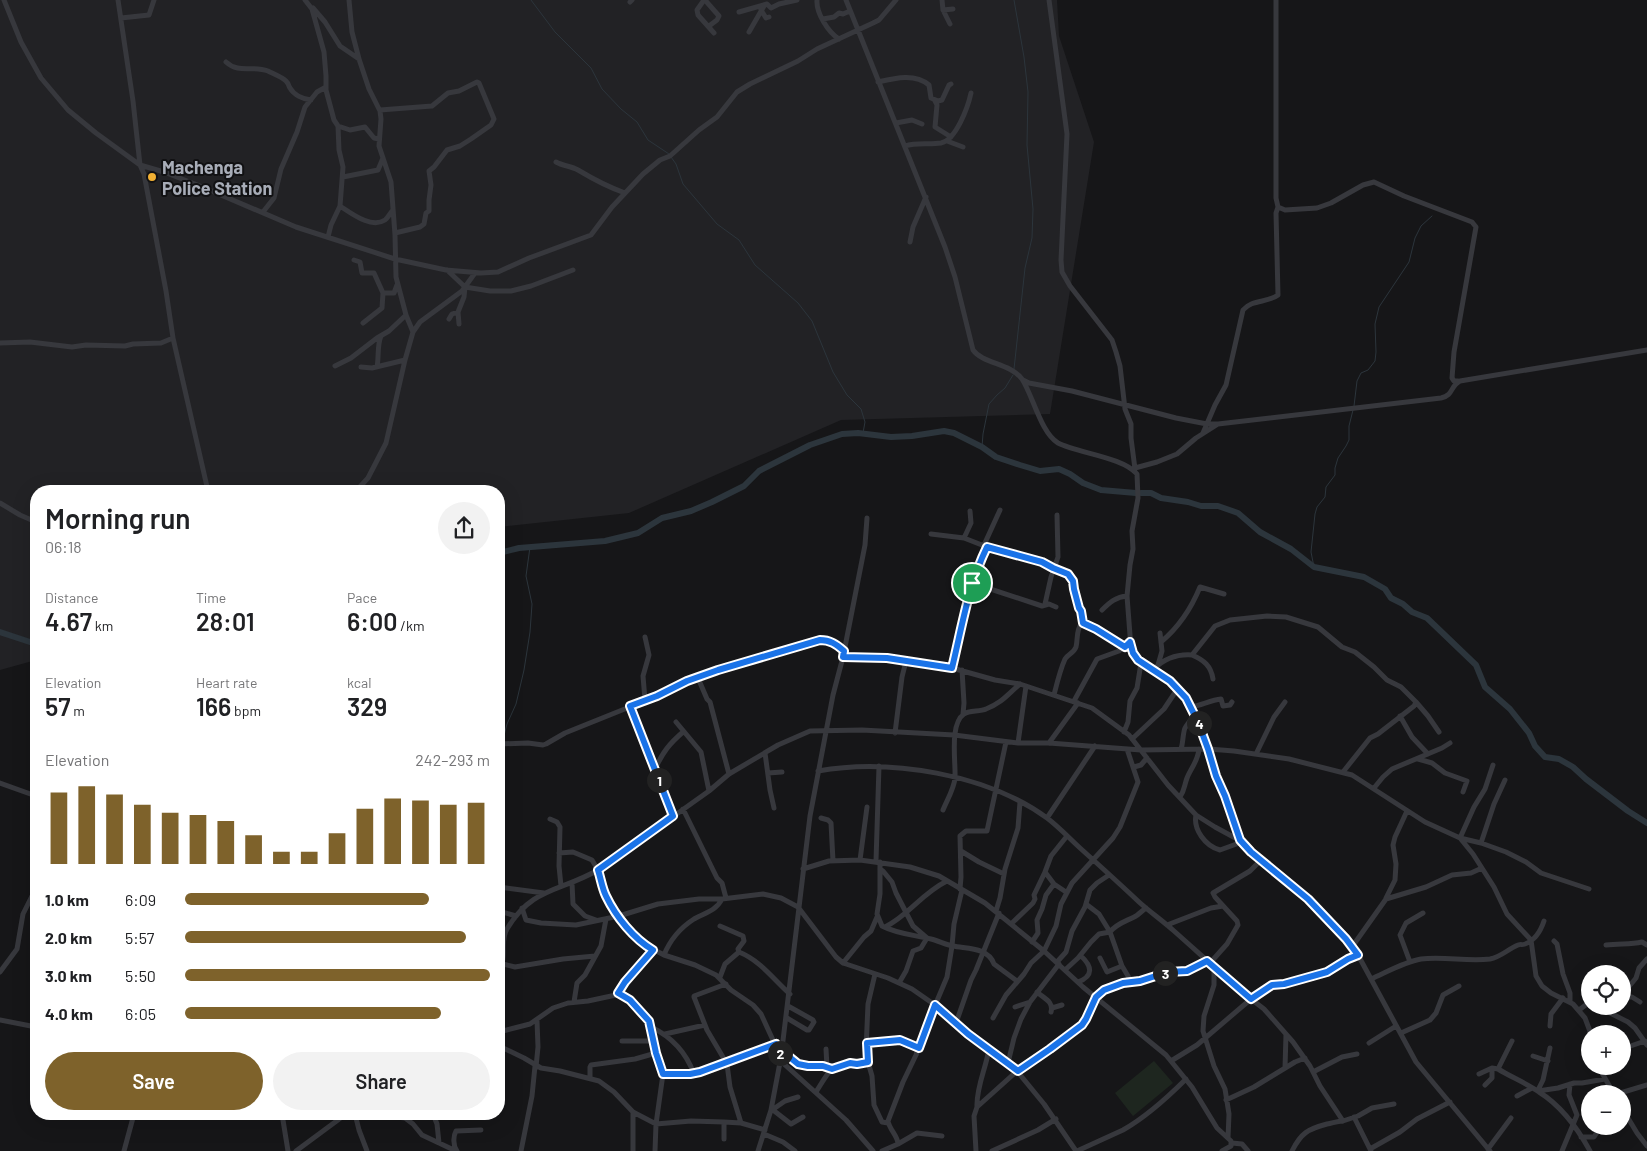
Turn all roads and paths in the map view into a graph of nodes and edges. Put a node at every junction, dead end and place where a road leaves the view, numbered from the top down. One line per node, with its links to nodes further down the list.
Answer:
1 (4, 0): 47 (street)
2 (118, 0): 20 (street)
3 (154, 0): 20 (street)
4 (305, 0): 14 (street)
5 (349, 0): 29 (street)
6 (705, 0): 24 (street); 24 (street)
7 (797, 0): 15 (street)
8 (817, 0): 22 (street)
9 (846, 0): 18 (street)
10 (896, 0): 25 (street)
11 (942, 0): 17 (street)
12 (1049, 0): 83 (street)
13 (1276, 0): 52 (street)
14 (310, 6): 29 (street); 33 (street)
15 (762, 8): 19 (street); 21 (street); 26 (street)
16 (953, 9): 17 (street)
17 (943, 10): 23 (street)
18 (850, 11): 22 (street); 25 (street)
19 (739, 12)
20 (121, 18): 47 (street)
21 (769, 18)
22 (823, 19): 28 (street)
23 (950, 24)
24 (709, 26): 27 (street)
25 (858, 30): 28 (street); 31 (street)
26 (749, 32)
27 (714, 33)
28 (839, 39): 49 (street)
29 (359, 59): 37 (street)
30 (226, 62): 35 (street)
31 (878, 82): 36 (street); 38 (street)
32 (951, 84): 36 (street)
33 (326, 87): 35 (street); 40 (street)
34 (971, 93): 42 (street)
35 (310, 100): 54 (street)
36 (935, 101): 42 (street)
37 (380, 110): 41 (street); 55 (street)
38 (896, 123): 39 (street); 43 (street)
39 (922, 124)
40 (338, 126): 41 (street); 48 (street)
41 (379, 138): 45 (street)
42 (949, 139): 43 (street); 44 (street)
43 (905, 146): 50 (street)
44 (963, 147)
45 (383, 158): 48 (street); 53 (street)
46 (556, 162): 49 (street)
47 (140, 165): 54 (street); 74 (street)
48 (342, 177): 51 (street)
49 (625, 193): 62 (street)
50 (926, 197): 57 (street); 81 (street)
51 (340, 206): 53 (street); 56 (street)
52 (1278, 207): 82 (street); 84 (street)
53 (393, 210): 55 (street)
54 (263, 212): 56 (street)
55 (395, 233): 58 (street)
56 (328, 237): 58 (street)
57 (910, 242)
58 (395, 259): 60 (street); 63 (street)
59 (354, 260): 65 (street)
60 (446, 270): 62 (street); 64 (street)
61 (573, 270): 64 (street)
62 (475, 273): 64 (street)
63 (397, 285): 65 (street); 67 (street)
64 (465, 287): 66 (street); 69 (street)
65 (383, 293): 70 (street)
66 (458, 312): 68 (street); 71 (street)
67 (407, 317): 69 (street); 72 (street); 73 (street)
68 (449, 319)
69 (420, 322): 72 (street)
70 (363, 323)
71 (459, 324)
72 (413, 332): 77 (street)
73 (381, 336): 78 (street); 80 (street)
74 (173, 338): 75 (street); 88 (street)
75 (0, 343)
76 (1647, 350): 82 (street)
77 (405, 360): 80 (street); 89 (street)
78 (335, 366)
79 (361, 367): 80 (street)
80 (377, 367)
81 (1022, 380): 83 (street); 87 (street)
82 (1458, 381): 85 (street)
83 (1125, 405): 84 (street); 87 (street)
84 (1208, 424): 85 (street); 86 (street)
85 (1218, 424): 86 (street)
86 (1203, 433): 87 (street)
87 (1135, 470): 102 (street)
88 (207, 485)
89 (362, 485)
90 (0, 503): 95 (street)
91 (1000, 510): 98 (street)
92 (970, 511): 97 (street)
93 (1057, 514): 99 (street)
94 (867, 518): 112 (street)
95 (30, 519)
96 (931, 534): 97 (street)
97 (964, 538): 98 (street)
98 (985, 546): 99 (street); 100 (street)
99 (1053, 568): 103 (street); 106 (street)
100 (972, 583): 103 (street); 117 (street)
101 (1224, 594): 110 (street)
102 (1127, 596): 105 (street); 109 (street)
103 (1045, 604): 104 (street)
104 (1056, 608)
105 (1102, 610)
106 (1083, 623): 111 (street); 125 (street)
107 (1160, 633): 110 (street)
108 (645, 637): 126 (street)
109 (1130, 642): 111 (street); 115 (street)
110 (1161, 642): 116 (street)
111 (1125, 647): 127 (street)
112 (844, 654): 114 (street); 120 (street); 137 (street)
113 (1192, 656): 116 (street); 121 (street); 130 (street)
114 (906, 661): 117 (street); 141 (street)
115 (1142, 663): 118 (street); 139 (street)
116 (1158, 665): 118 (street)
117 (952, 668): 119 (street)
118 (1154, 669): 124 (street)
119 (962, 670): 122 (street); 133 (street)
120 (698, 678): 126 (street); 168 (street)
121 (1213, 679)
122 (1020, 684): 123 (street); 133 (street)
123 (1026, 686): 125 (street); 145 (street)
124 (1178, 688): 132 (street); 143 (street)
125 (1054, 694): 127 (street)
126 (645, 700): 131 (street)
127 (1076, 702): 139 (street); 146 (street)
128 (1232, 702): 132 (street)
129 (1285, 702): 156 (street)
130 (1416, 702): 135 (street); 140 (street)
131 (630, 706): 148 (street); 163 (street)
132 (1191, 707): 134 (street)
133 (963, 714): 142 (street)
134 (1194, 714): 151 (street); 153 (street)
135 (1400, 716): 157 (street); 166 (street)
136 (676, 722): 138 (street)
137 (826, 730): 141 (street); 155 (street); 164 (street)
138 (683, 732): 163 (street); 173 (street)
139 (1124, 732): 143 (street)
140 (1439, 732)
141 (895, 733): 142 (street)
142 (954, 735): 144 (street); 169 (street)
143 (1132, 739): 154 (street)
144 (1006, 742): 145 (street); 174 (street)
145 (1018, 743): 146 (street)
146 (1049, 743): 149 (street)
147 (1450, 743): 157 (street)
148 (505, 744)
149 (1095, 746): 150 (street); 187 (street)
150 (1127, 749): 154 (street); 162 (street)
151 (1181, 749): 152 (street); 154 (street)
152 (1198, 749): 153 (street); 177 (street)
153 (1208, 749): 156 (street); 191 (street)
154 (1141, 750): 158 (street)
155 (765, 753): 167 (street); 168 (street)
156 (1256, 754): 166 (street)
157 (1428, 754): 159 (street)
158 (1147, 758): 162 (street); 177 (street)
159 (1418, 759): 172 (street); 175 (street)
160 (1493, 765): 190 (street)
161 (879, 766): 164 (street); 169 (street); 199 (street)
162 (1134, 767): 195 (street)
163 (654, 769): 185 (street)
164 (818, 771): 201 (street)
165 (782, 772): 167 (street)
166 (1343, 772): 172 (street)
167 (768, 773): 180 (street)
168 (729, 774): 173 (street)
169 (955, 777): 174 (street); 182 (street)
170 (1505, 780): 192 (street)
171 (0, 783): 176 (street)
172 (1374, 788): 183 (street)
173 (709, 791): 181 (street)
174 (996, 792): 178 (street); 193 (street)
175 (1463, 792)
176 (30, 794)
177 (1180, 797): 184 (street)
178 (1020, 802): 187 (street); 205 (street)
179 (867, 807): 196 (street)
180 (774, 808)
181 (683, 809): 185 (street); 217 (street)
182 (942, 810)
183 (1407, 811): 190 (street); 218 (street)
184 (1196, 814): 191 (street); 191 (street)
185 (673, 816): 203 (street)
186 (821, 818): 198 (street)
187 (1047, 818): 189 (street)
188 (550, 819): 194 (street)
189 (1067, 836): 195 (street); 204 (street)
190 (1460, 838): 192 (street); 200 (street)
191 (1241, 841): 197 (street)
192 (1481, 843): 213 (street)
193 (961, 851): 205 (street); 212 (street)
194 (559, 853): 203 (street); 210 (street)
195 (1093, 859): 206 (street); 214 (street)
196 (860, 860): 198 (street); 199 (street)
197 (1261, 860): 220 (street); 247 (street)
198 (833, 861): 201 (street)
199 (878, 862): 202 (street); 207 (street)
200 (1482, 868): 218 (street); 241 (street)
201 (803, 869): 221 (street)
202 (880, 869): 224 (street); 230 (street)
203 (598, 870): 208 (street); 229 (street)
204 (1045, 872): 209 (street); 234 (street)
205 (1004, 874): 225 (street)
206 (1109, 875): 219 (street); 223 (street)
207 (947, 881): 212 (street); 224 (street)
208 (572, 883): 210 (street); 232 (street)
209 (1054, 884): 214 (street); 243 (street)
210 (561, 886): 215 (street)
211 (505, 888): 215 (street)
212 (961, 889): 225 (street); 246 (street)
213 (1589, 889)
214 (1066, 892): 249 (street)
215 (544, 893): 222 (street)
216 (30, 899): 265 (street)
217 (724, 899): 221 (street); 229 (street); 252 (street)
218 (1386, 899): 247 (street)
219 (1086, 904): 239 (street); 260 (street)
220 (1223, 906): 235 (street); 262 (street)
221 (798, 907): 259 (street); 278 (street)
222 (522, 908): 228 (street); 232 (street)
223 (1146, 908): 235 (street); 239 (street)
224 (906, 912): 237 (street); 240 (street)
225 (998, 912): 234 (street); 251 (street)
226 (505, 913): 228 (street)
227 (1423, 913): 258 (street)
228 (516, 916): 238 (street)
229 (619, 916): 231 (street); 248 (street)
230 (877, 917): 237 (street); 259 (street)
231 (606, 919): 232 (street); 254 (street)
232 (598, 920)
233 (1544, 921): 241 (street)
234 (1011, 924): 243 (street)
235 (1167, 925): 262 (street)
236 (720, 926): 250 (street)
237 (884, 927): 240 (street)
238 (505, 931)
239 (1110, 932): 255 (street); 263 (street)
240 (927, 938): 246 (street); 272 (street)
241 (1531, 940): 258 (street); 281 (street)
242 (1554, 941): 285 (street)
243 (1032, 942): 249 (street)
244 (1606, 945): 245 (street)
245 (1647, 945)
246 (952, 946): 251 (street); 287 (street)
247 (1352, 946): 253 (street)
248 (653, 950): 252 (street); 277 (street)
249 (1044, 951): 260 (street); 269 (street)
250 (739, 952): 267 (street); 278 (street)
251 (983, 953): 269 (street); 297 (street)
252 (664, 955): 267 (street)
253 (1358, 955): 268 (street); 282 (street)
254 (595, 956): 261 (street); 283 (street)
255 (1081, 956): 264 (street); 270 (street)
256 (1100, 958): 263 (street)
257 (1647, 959): 274 (street)
258 (1410, 962): 268 (street)
259 (843, 963): 266 (street)
260 (1058, 963): 264 (street); 276 (street)
261 (505, 964)
262 (1210, 964): 271 (street); 282 (street); 308 (street)
263 (1122, 966): 271 (street)
264 (1065, 970): 270 (street)
265 (0, 972)
266 (875, 974): 272 (street); 313 (street)
267 (720, 977): 273 (street)
268 (1371, 979): 301 (street)
269 (1017, 981): 294 (street)
270 (1078, 982): 279 (street)
271 (1131, 982): 279 (street)
272 (899, 983): 287 (street)
273 (726, 984): 298 (street); 315 (street)
274 (1631, 984)
275 (1459, 986): 305 (street)
276 (1037, 992): 284 (street); 288 (street)
277 (618, 993): 283 (street); 303 (street)
278 (790, 994): 289 (street)
279 (1096, 997): 329 (street); 337 (street)
280 (1631, 997): 286 (street)
281 (1562, 998): 285 (street); 302 (street)
282 (1251, 999): 307 (street); 308 (street)
283 (574, 1002): 296 (street)
284 (1030, 1002): 290 (street); 331 (street)
285 (1570, 1002): 291 (street)
286 (1640, 1002)
287 (935, 1005): 297 (street); 317 (street)
288 (1062, 1005)
289 (788, 1006): 293 (street); 293 (street)
290 (1015, 1006)
291 (1579, 1010): 299 (street)
292 (1614, 1015): 312 (street)
293 (786, 1018): 322 (street)
294 (993, 1018)
295 (0, 1020): 300 (street)
296 (537, 1021): 304 (street); 333 (street)
297 (956, 1022): 321 (street)
298 (705, 1025): 306 (street); 332 (street)
299 (1588, 1025)
300 (30, 1026)
301 (1396, 1026): 305 (street); 314 (street)
302 (1550, 1026)
303 (651, 1027): 306 (street); 310 (street)
304 (505, 1031)
305 (1401, 1033): 356 (street)
306 (665, 1034): 340 (street)
307 (1286, 1034): 327 (street); 335 (street)
308 (1205, 1038): 329 (street); 355 (street)
309 (622, 1040): 310 (street)
310 (653, 1041): 323 (street)
311 (1512, 1041): 336 (street)
312 (1646, 1042): 316 (street)
313 (867, 1043): 317 (street); 330 (street)
314 (1369, 1043)
315 (776, 1044): 326 (street); 332 (street)
316 (1631, 1046)
317 (919, 1048): 374 (street)
318 (1550, 1048): 328 (street)
319 (505, 1049): 333 (street)
320 (826, 1049): 334 (street)
321 (989, 1049): 331 (street); 358 (street)
322 (782, 1051): 326 (street); 334 (street)
323 (656, 1053): 339 (street); 343 (street)
324 (1357, 1054): 338 (street)
325 (1533, 1056): 328 (street)
326 (782, 1057): 352 (street); 359 (street)
327 (1305, 1058): 335 (street); 338 (street)
328 (1548, 1060): 350 (street)
329 (1171, 1061): 344 (street)
330 (868, 1062): 334 (street); 374 (street)
331 (1008, 1063): 337 (street)
332 (726, 1064): 340 (street); 373 (street)
333 (536, 1066): 343 (street); 397 (street)
334 (829, 1068): 352 (street)
335 (1286, 1068): 355 (street)
336 (1495, 1068): 341 (street); 349 (street); 350 (street)
337 (1018, 1071): 358 (street); 364 (street)
338 (1313, 1072): 371 (street)
339 (663, 1074): 340 (street); 376 (street)
340 (694, 1074)
341 (1479, 1074)
342 (1603, 1075): 345 (street)
343 (590, 1078): 360 (street)
344 (1186, 1079): 383 (street); 389 (street)
345 (1605, 1079): 346 (street); 347 (street)
346 (1570, 1084): 350 (street); 377 (street)
347 (1609, 1085)
348 (1647, 1085): 351 (street)
349 (1485, 1086)
350 (1535, 1089): 353 (street); 377 (street)
351 (1631, 1090)
352 (816, 1092): 402 (street)
353 (1517, 1096)
354 (798, 1097): 359 (street)
355 (1226, 1100): 383 (street)
356 (1450, 1102): 390 (street); 391 (street)
357 (1394, 1104): 362 (street)
358 (977, 1107): 404 (street)
359 (772, 1110): 361 (street); 379 (street)
360 (633, 1112): 376 (street); 398 (street)
361 (803, 1116)
362 (1354, 1117): 371 (street); 390 (street)
363 (1511, 1118): 391 (street)
364 (1056, 1119): 389 (street); 405 (street)
365 (132, 1120): 392 (street)
366 (283, 1120): 393 (street)
367 (338, 1120): 394 (street)
368 (356, 1120): 395 (street)
369 (408, 1120): 385 (street)
370 (435, 1120): 385 (street)
371 (1343, 1121): 408 (street)
372 (724, 1122): 373 (street); 376 (street); 384 (street)
373 (741, 1123): 379 (street)
374 (888, 1123): 386 (street)
375 (1631, 1123): 388 (street)
376 (656, 1124): 399 (street)
377 (1573, 1126): 382 (street); 409 (street)
378 (481, 1130): 396 (street)
379 (764, 1132): 400 (street); 401 (street)
380 (1595, 1135): 382 (street)
381 (942, 1136): 386 (street)
382 (1581, 1137): 410 (street)
383 (1228, 1138): 387 (street)
384 (724, 1139)
385 (439, 1143): 396 (street)
386 (898, 1144): 403 (street)
387 (1232, 1144): 406 (street); 407 (street)
388 (1647, 1146)
389 (1075, 1150)
390 (1371, 1150)
391 (1488, 1150)
392 (124, 1151)
393 (288, 1151)
394 (296, 1151)
395 (367, 1151)
396 (456, 1151)
397 (521, 1151)
398 (633, 1151)
399 (655, 1151)
400 (758, 1151)
401 (795, 1151)
402 (873, 1151)
403 (882, 1151)
404 (976, 1151)
405 (992, 1151)
406 (1222, 1151)
407 (1248, 1151)
408 (1292, 1151)
409 (1562, 1151)
410 (1590, 1151)

